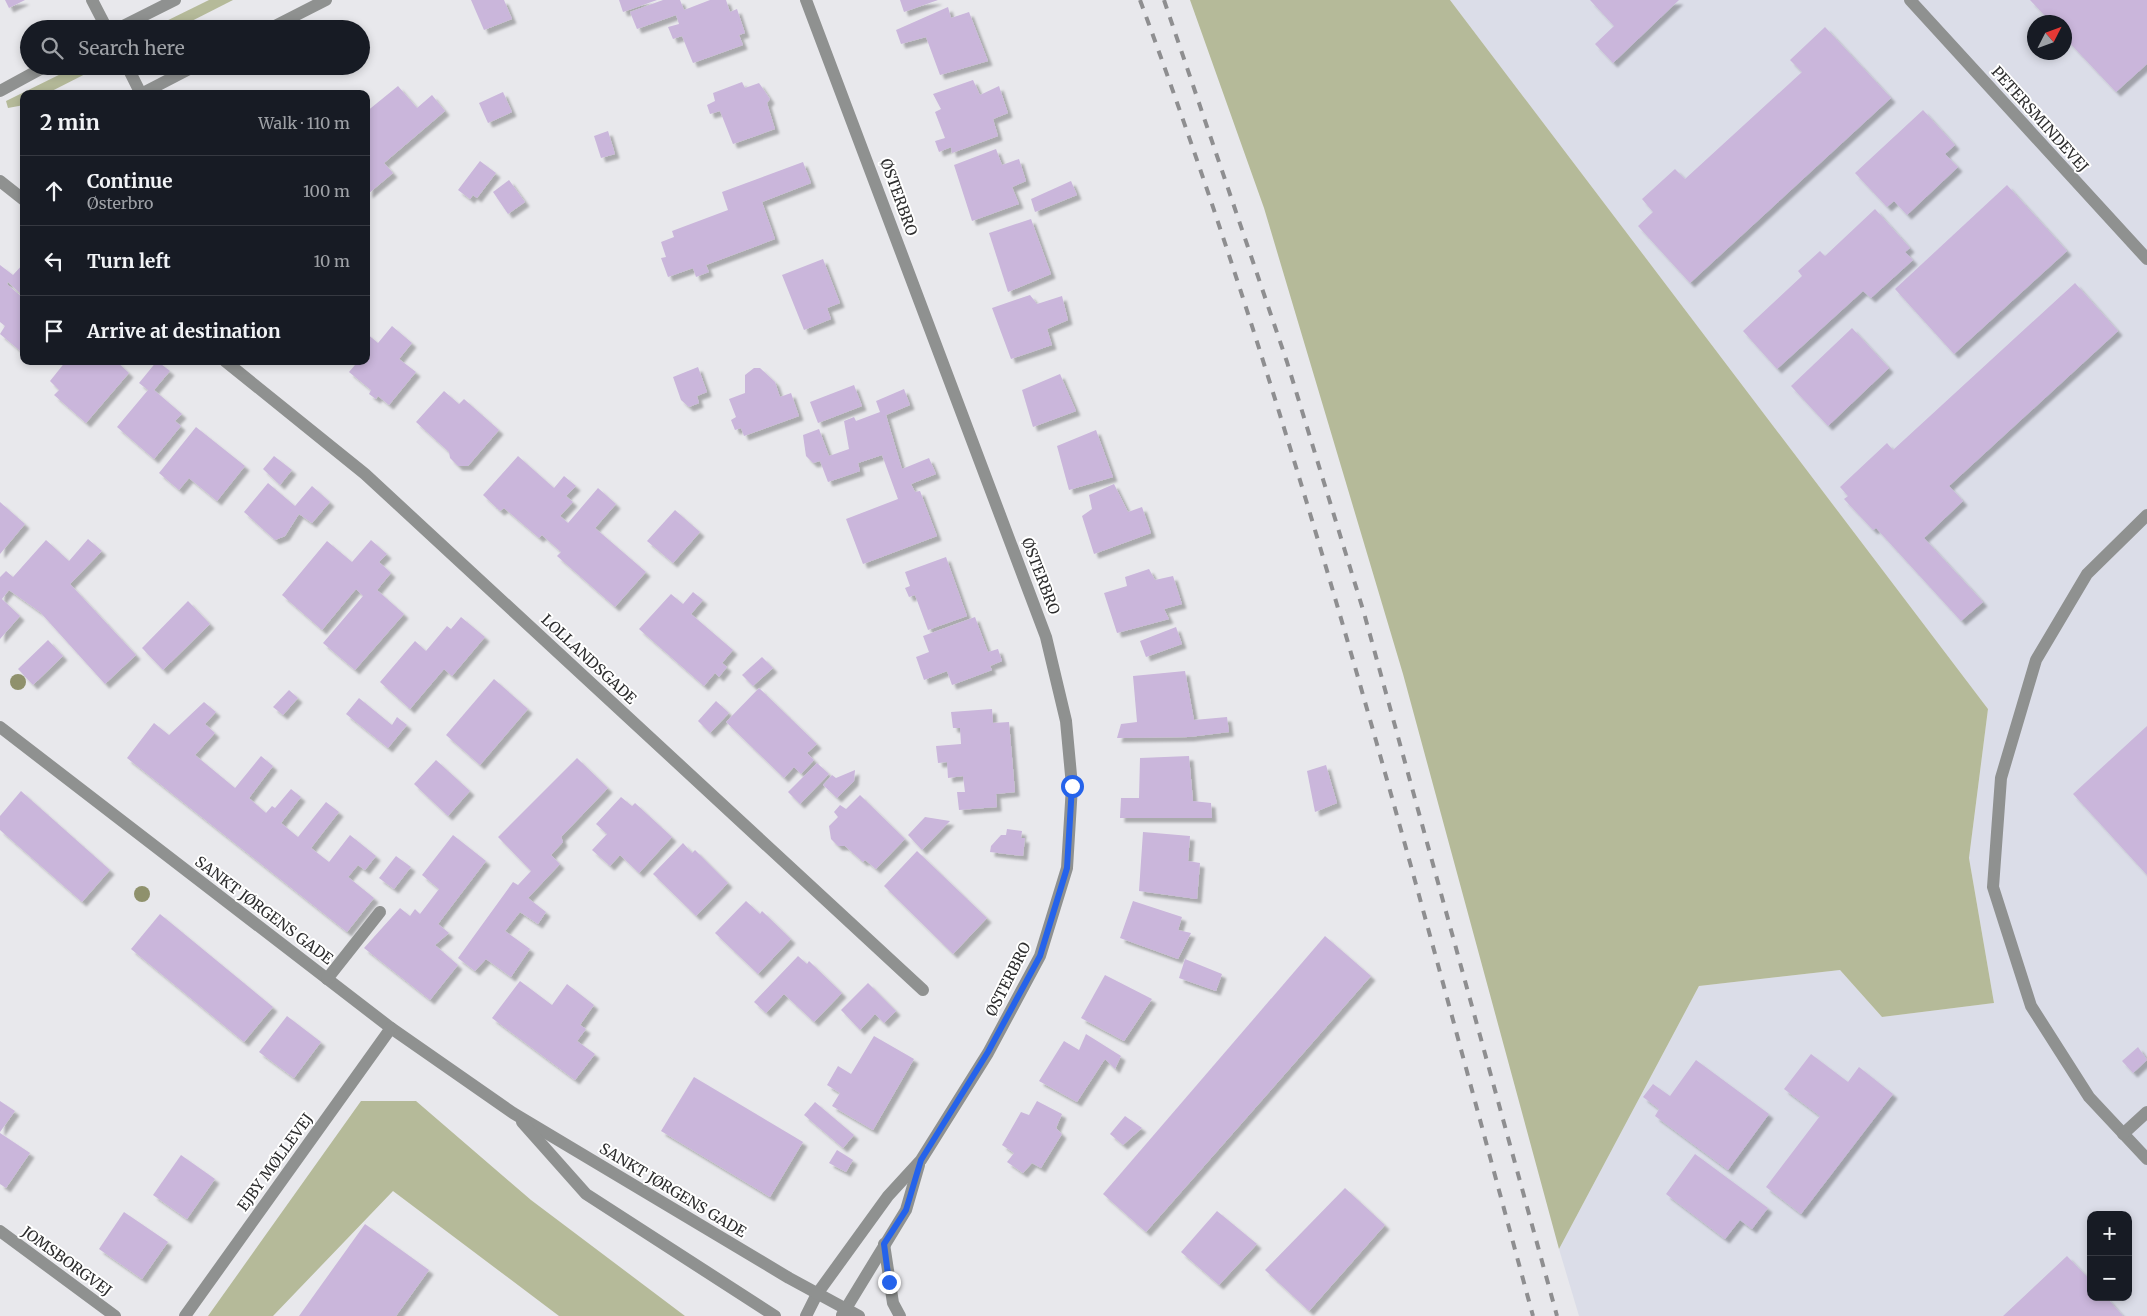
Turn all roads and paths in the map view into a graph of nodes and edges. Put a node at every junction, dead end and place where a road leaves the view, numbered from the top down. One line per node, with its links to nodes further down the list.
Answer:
1 (92, 0): 6 (street)
2 (175, 0): 7 (street)
3 (326, 0): 8 (street)
4 (806, 0): 29 (street, ØSTERBRO)
5 (1910, 0): 17 (street, PETERSMINDEVEJ)
6 (102, 20)
7 (135, 20)
8 (287, 20)
9 (29, 75): 14 (street)
10 (131, 75): 12 (street)
11 (178, 75): 13 (street)
12 (139, 90)
13 (149, 90)
14 (0, 91)
15 (0, 181): 16 (street)
16 (20, 197)
17 (2147, 259)
18 (230, 365): 23 (street, LOLLANDSGADE)
19 (2147, 515): 27 (street)
20 (0, 727): 22 (street, SANKT JØRGENS GADE)
21 (380, 912): 22 (street)
22 (327, 979): 24 (street, SANKT JØRGENS GADE)
23 (923, 990)
24 (391, 1028): 26 (street, SANKT JØRGENS GADE); 35 (street, EJBY MØLLEVEJ)
25 (2147, 1112): 27 (street)
26 (513, 1113): 32 (street, SANKT JØRGENS GADE); 36 (street, SANKT JØRGENS GADE)
27 (2123, 1134): 28 (street)
28 (2147, 1159)
29 (921, 1160): 31 (street, ØSTERBRO); 32 (street, ØSTERBRO)
30 (0, 1231): 34 (street, JOMSBORGVEJ)
31 (884, 1244): 33 (street, ØSTERBRO); 39 (street)
32 (817, 1294): 33 (street, SANKT JØRGENS GADE); 37 (street, ØSTERBRO)
33 (844, 1312): 38 (street, SANKT JØRGENS GADE)
34 (114, 1316)
35 (185, 1316)
36 (775, 1316)
37 (806, 1316)
38 (859, 1316)
39 (900, 1316)

